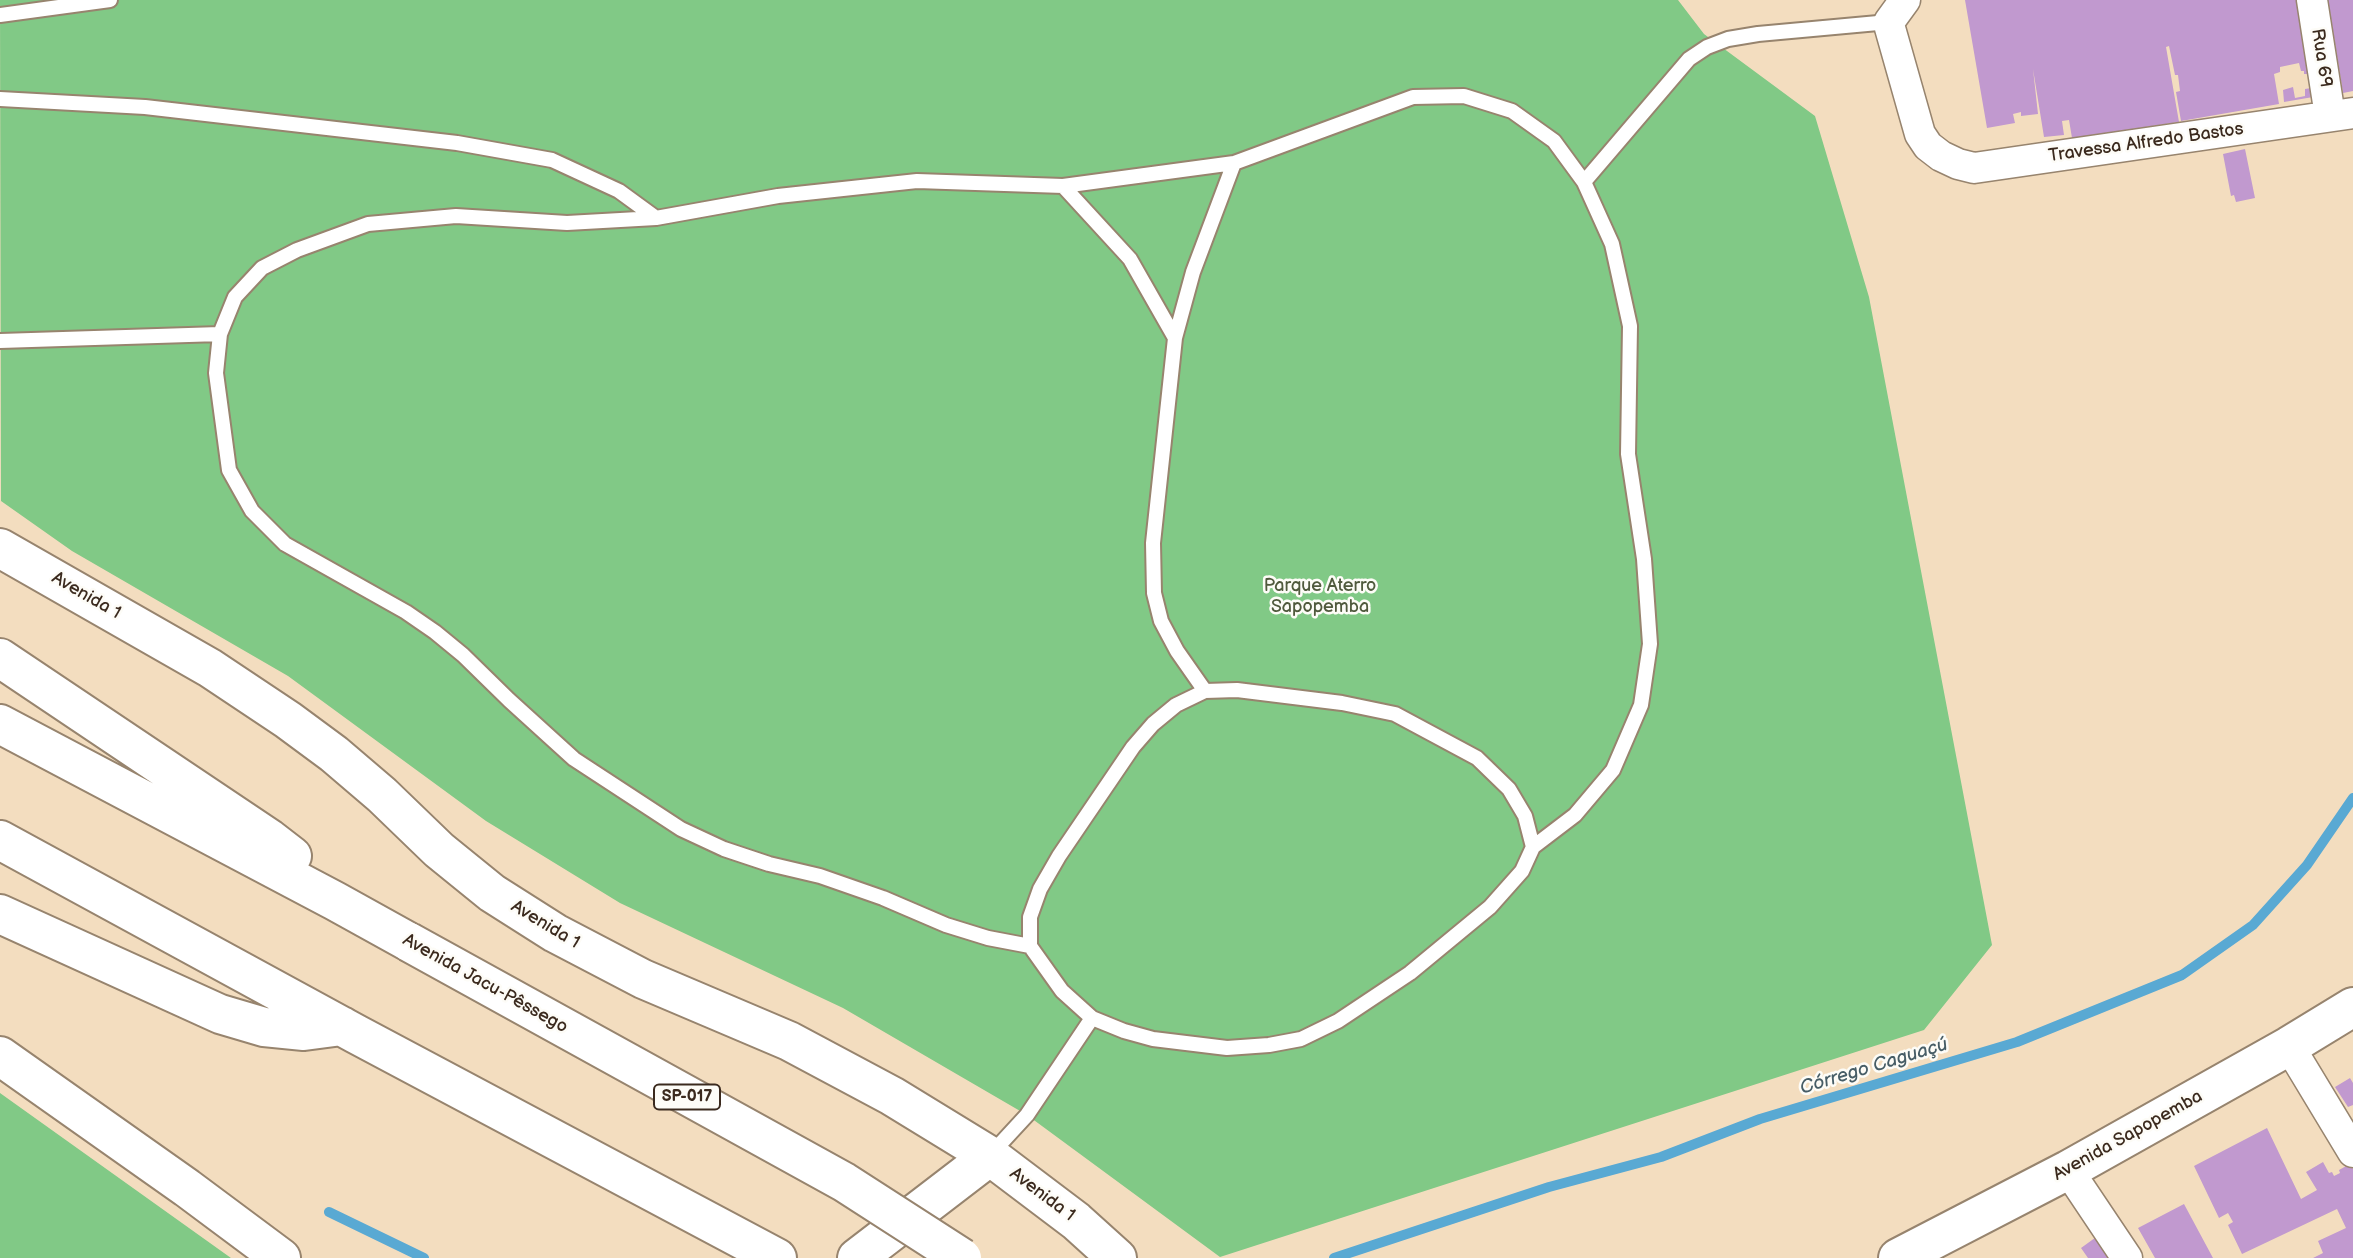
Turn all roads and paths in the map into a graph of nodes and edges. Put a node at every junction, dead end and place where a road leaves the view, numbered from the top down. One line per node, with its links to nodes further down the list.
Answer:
1 (110, 0): 4 (lane)
2 (2312, 0): 6 (street, Rua 69)
3 (1897, 11): 6 (street, Travessa Alfredo Bastos); 8 (lane)
4 (0, 15)
5 (0, 99): 10 (lane)
6 (2342, 115)
7 (1234, 163): 8 (lane); 9 (lane); 12 (lane)
8 (1584, 182): 19 (lane)
9 (1063, 186): 10 (lane); 12 (lane)
10 (656, 218): 11 (lane)
11 (219, 334): 13 (lane); 22 (lane)
12 (1175, 338): 16 (lane)
13 (0, 341)
14 (0, 548): 29 (main road, Avenida 1)
15 (0, 658): 20 (main road)
16 (1205, 691): 19 (lane); 22 (lane)
17 (0, 724): 20 (main road, Avenida Jacu-Pêssego / SP-017)
18 (0, 840): 25 (main road)
19 (1533, 847): 24 (lane)
20 (335, 901): 34 (main road, Avenida Jacu-Pêssego / SP-017, bridge)
21 (0, 914): 25 (main road)
22 (1030, 946): 24 (lane)
23 (2353, 1007): 26 (main road, Avenida Sapopemba)
24 (1092, 1018): 29 (lane)
25 (349, 1030): 32 (main road)
26 (2289, 1046): 28 (street); 30 (main road, Avenida Sapopemba)
27 (0, 1056): 31 (main road)
28 (2353, 1152)
29 (989, 1156): 33 (main road); 35 (main road, Avenida 1)
30 (2068, 1170): 36 (main road, Avenida Sapopemba); 37 (street)
31 (281, 1258)
32 (776, 1258)
33 (857, 1258)
34 (962, 1258)
35 (1117, 1258)
36 (1898, 1258)
37 (2127, 1258)

